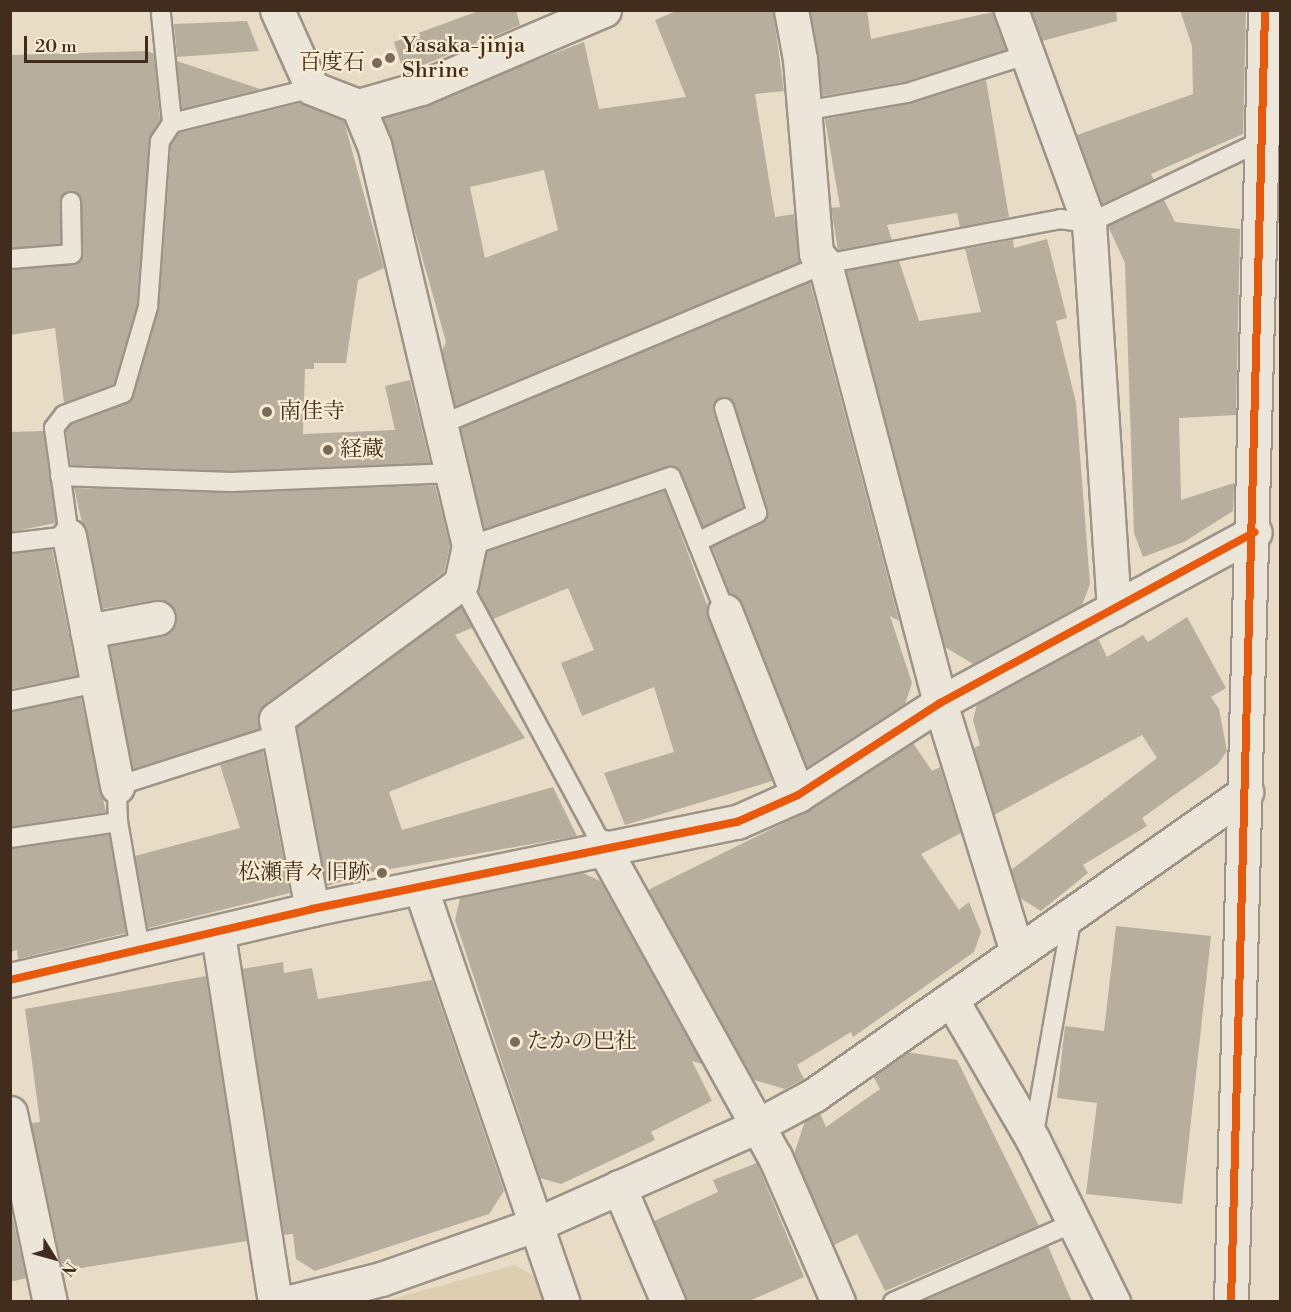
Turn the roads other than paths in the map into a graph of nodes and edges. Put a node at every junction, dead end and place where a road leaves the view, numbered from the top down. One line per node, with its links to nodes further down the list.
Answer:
1 (277, 10): 8 (street)
2 (604, 10): 9 (street)
3 (791, 10): 10 (street)
4 (1011, 10): 7 (street)
5 (1265, 10): 12 (street)
6 (161, 14): 11 (lane)
7 (1026, 56): 10 (lane); 14 (street)
8 (312, 88): 9 (street); 11 (lane)
9 (358, 106): 18 (street)
10 (804, 111): 16 (street)
11 (172, 123): 20 (lane)
12 (1262, 141): 14 (lane); 21 (street)
13 (71, 202): 15 (lane)
14 (1089, 223): 16 (lane); 27 (street)
15 (10, 259)
16 (825, 264): 18 (lane); 33 (street)
17 (724, 408): 23 (lane)
18 (442, 424): 19 (street)
19 (453, 473): 20 (lane); 25 (street)
20 (60, 476): 22 (lane)
21 (1255, 532): 27 (street); 36 (street)
22 (69, 536): 24 (lane); 30 (street)
23 (697, 542): 25 (lane); 28 (lane)
24 (10, 543)
25 (469, 546): 26 (street)
26 (461, 583): 34 (street); 40 (lane)
27 (1114, 609): 33 (street)
28 (725, 611): 37 (street)
29 (158, 618): 30 (street)
30 (87, 631): 31 (street)
31 (97, 683): 32 (lane); 35 (street)
32 (10, 701)
33 (940, 703): 37 (street); 46 (street)
34 (276, 735): 35 (lane); 42 (street)
35 (117, 786): 38 (lane)
36 (1246, 792): 43 (street); 63 (street)
37 (798, 795): 40 (street)
38 (118, 822): 39 (lane); 45 (lane)
39 (10, 838)
40 (603, 847): 41 (street); 50 (street)
41 (421, 889): 42 (street); 53 (street)
42 (312, 909): 44 (street)
43 (1072, 913): 46 (street); 51 (lane)
44 (218, 934): 45 (street); 56 (street)
45 (140, 949): 47 (street)
46 (1017, 951): 48 (street)
47 (10, 980)
48 (951, 999): 50 (street); 51 (street)
49 (10, 1113): 55 (street)
50 (755, 1127): 52 (street); 60 (street)
51 (1033, 1140): 54 (street)
52 (619, 1187): 53 (street); 59 (street)
53 (537, 1224): 57 (street); 58 (street)
54 (1071, 1224): 61 (lane); 62 (street)
55 (50, 1302)
56 (275, 1302)
57 (290, 1302)
58 (562, 1302)
59 (668, 1302)
60 (838, 1302)
61 (893, 1302)
62 (1113, 1302)
63 (1231, 1302)

